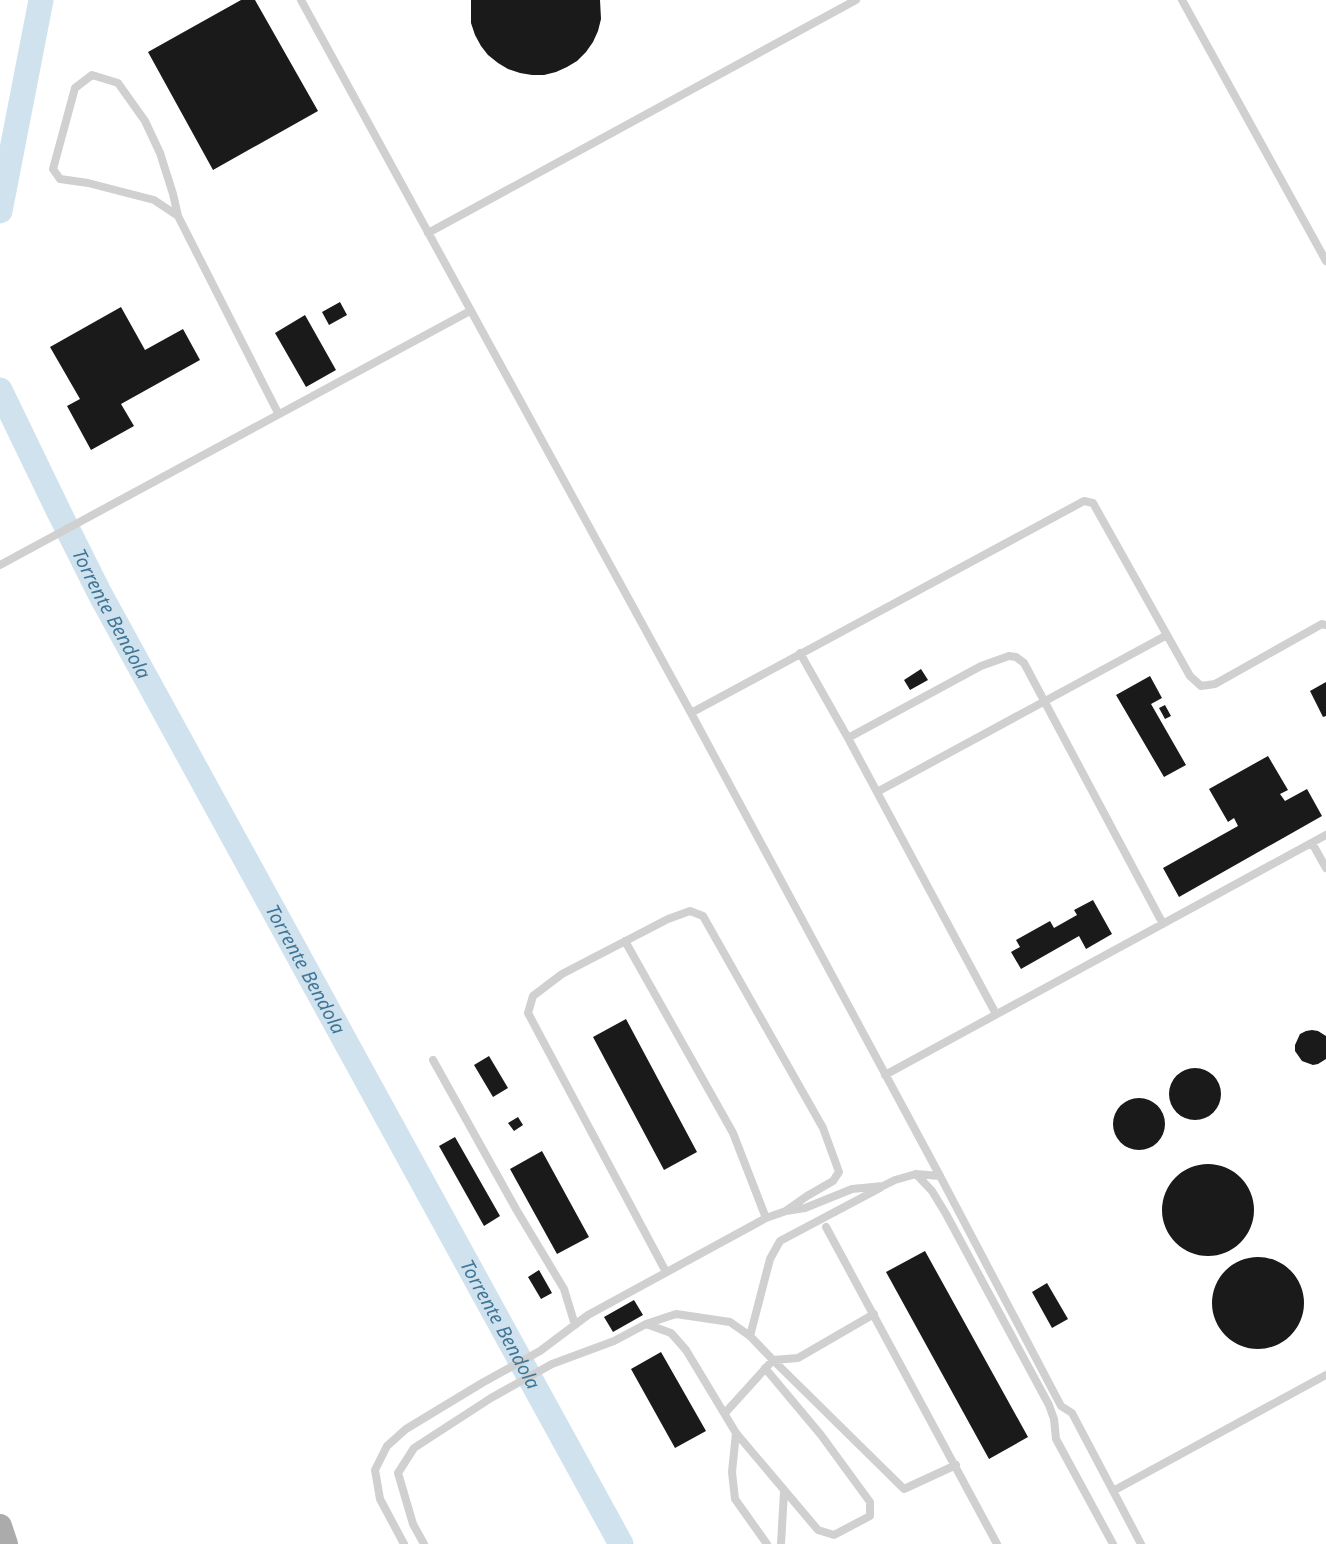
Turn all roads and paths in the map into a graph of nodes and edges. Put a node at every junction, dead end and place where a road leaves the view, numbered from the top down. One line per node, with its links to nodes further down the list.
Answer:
1 (301, 0): 5 (lane)
2 (856, 0): 5 (lane)
3 (1182, 0): 6 (lane)
4 (178, 216): 4 (lane); 8 (lane)
5 (428, 233): 7 (lane)
6 (1326, 261)
7 (470, 310): 8 (lane); 14 (lane)
8 (278, 413): 9 (lane)
9 (0, 565)
10 (1326, 625): 11 (lane)
11 (1167, 635): 12 (lane); 13 (lane)
12 (800, 653): 14 (lane); 15 (lane)
13 (1044, 702): 15 (lane); 16 (lane); 20 (lane)
14 (691, 713): 24 (lane)
15 (848, 738): 16 (lane)
16 (876, 792): 22 (lane)
17 (1326, 835): 18 (lane)
18 (1312, 843): 19 (lane); 20 (lane)
19 (1326, 868)
20 (1163, 924): 22 (lane)
21 (625, 941): 28 (lane); 29 (lane); 31 (lane)
22 (996, 1014): 24 (lane)
23 (433, 1060): 34 (lane)
24 (885, 1075): 26 (lane)
25 (916, 1174): 26 (lane); 27 (lane); 51 (lane)
26 (940, 1176): 42 (lane)
27 (883, 1186): 28 (lane); 35 (lane)
28 (786, 1211): 29 (lane)
29 (766, 1218): 31 (lane)
30 (826, 1227): 32 (lane)
31 (666, 1272): 34 (lane)
32 (874, 1314): 36 (lane); 41 (lane)
33 (646, 1324): 35 (lane); 39 (lane); 47 (lane)
34 (575, 1325): 46 (lane)
35 (750, 1336): 36 (lane)
36 (773, 1360): 37 (lane); 41 (lane)
37 (765, 1368): 39 (lane); 43 (lane)
38 (1326, 1375): 42 (lane)
39 (725, 1413): 40 (lane)
40 (736, 1433): 43 (lane); 48 (lane)
41 (956, 1465): 50 (lane)
42 (1113, 1491): 52 (lane)
43 (784, 1492): 49 (lane)
44 (0, 1526): 45 (main road)
45 (6, 1544)
46 (404, 1544)
47 (424, 1544)
48 (767, 1544)
49 (781, 1544)
50 (997, 1544)
51 (1113, 1544)
52 (1142, 1544)

